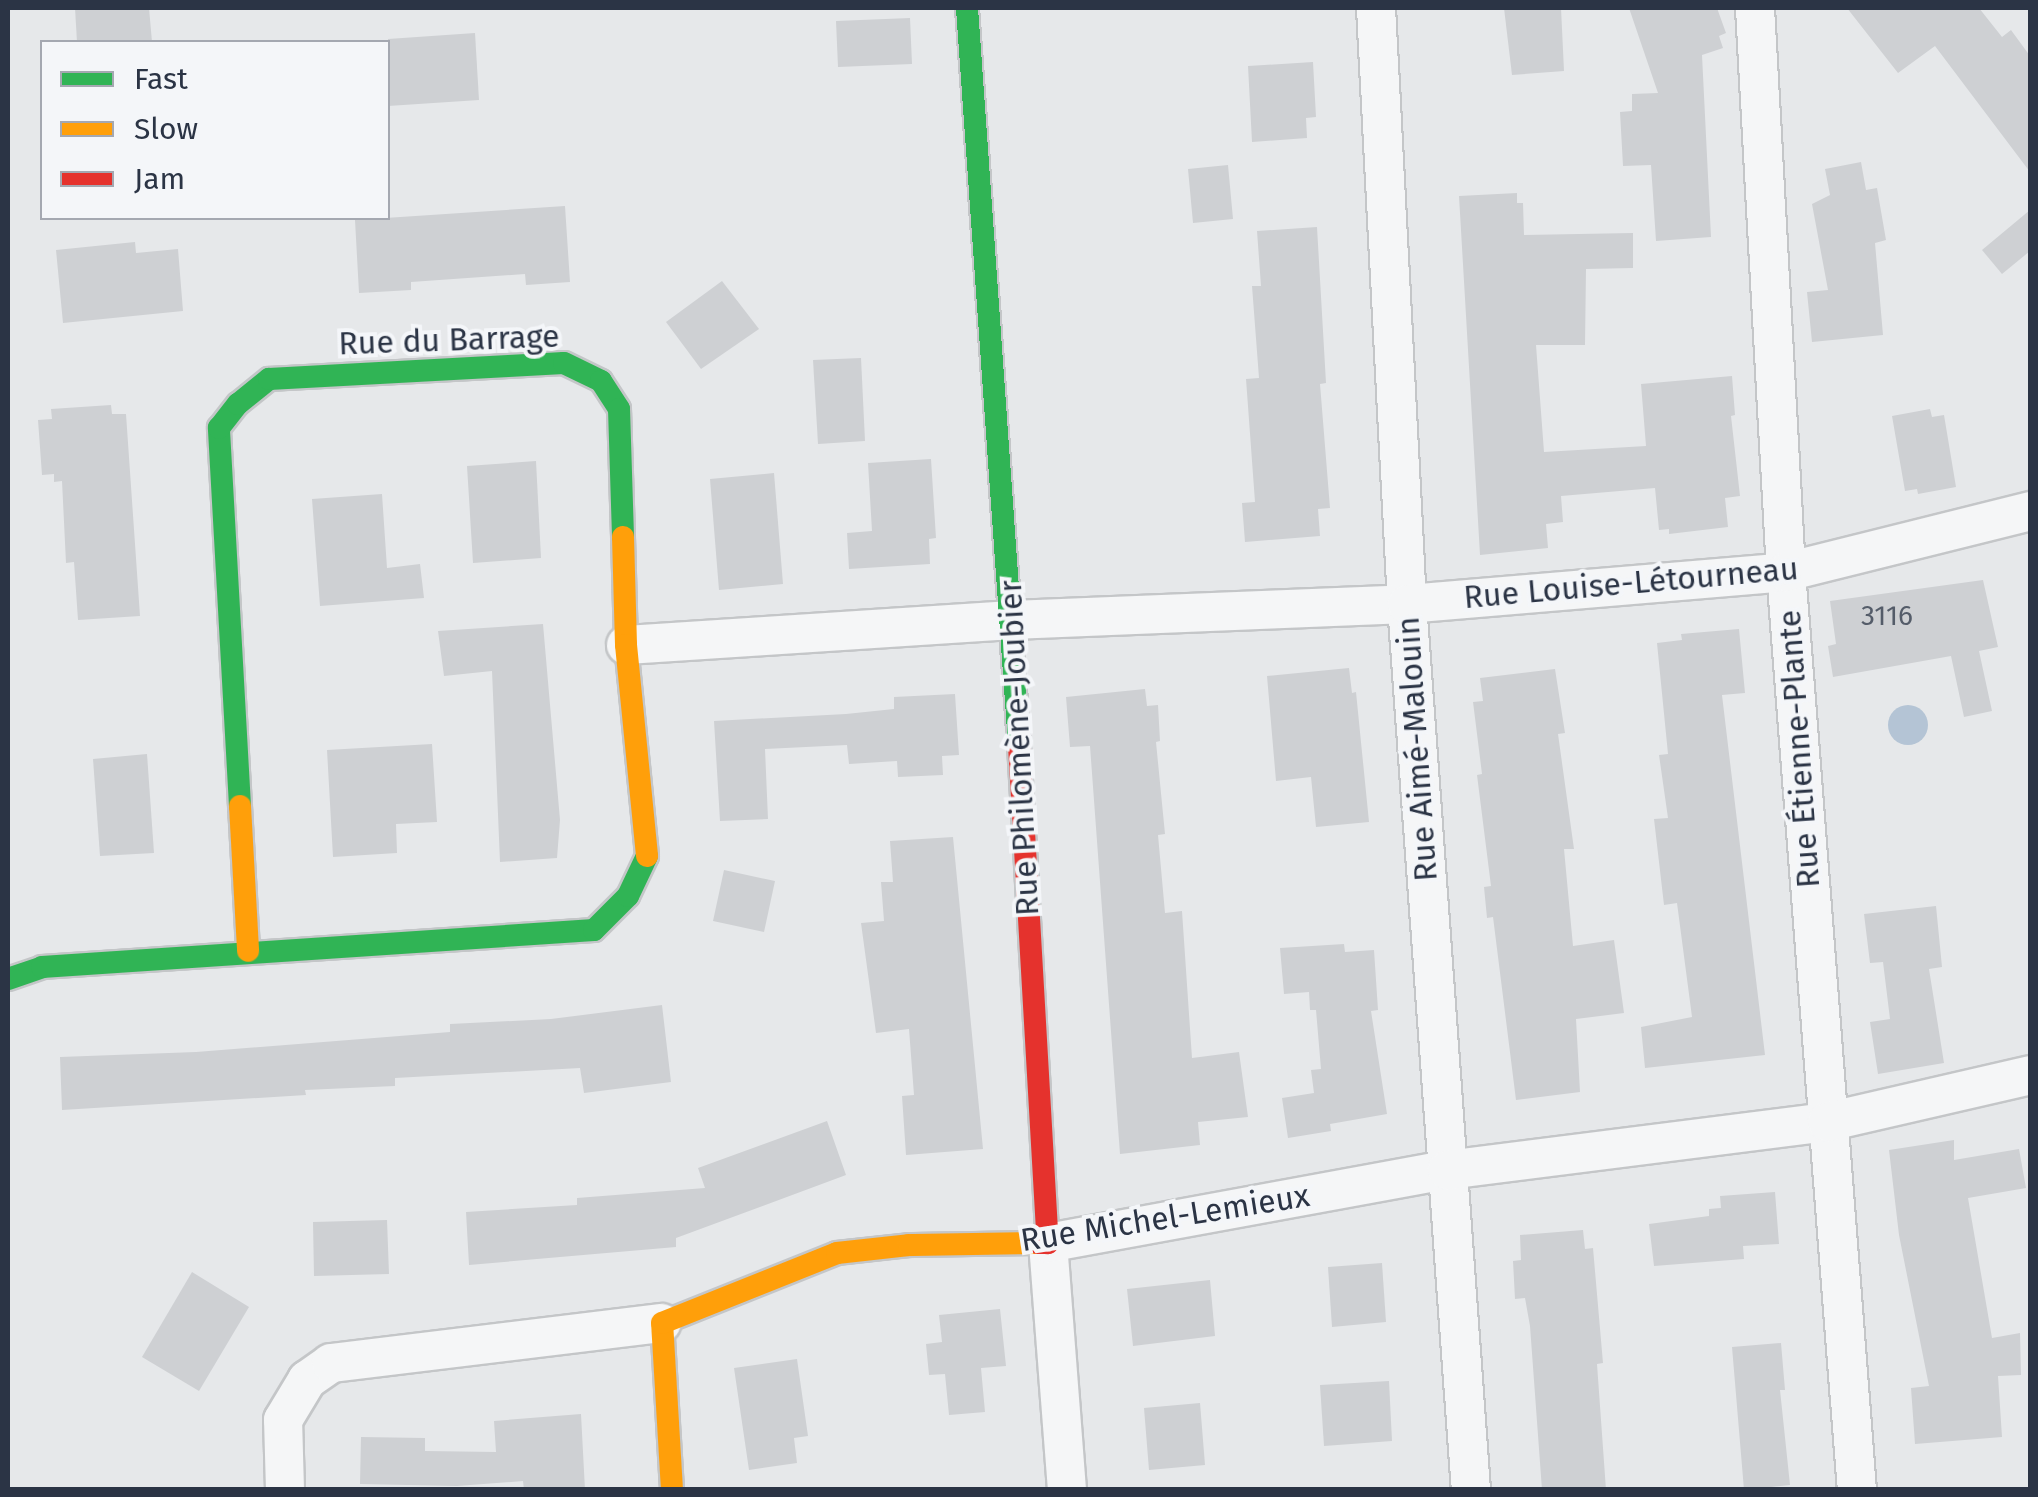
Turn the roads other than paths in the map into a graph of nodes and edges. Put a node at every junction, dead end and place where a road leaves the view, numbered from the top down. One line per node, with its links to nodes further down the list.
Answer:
1 (967, 8): 7 (street, Rue Philomène-Joubier)
2 (1376, 8): 6 (street, Rue Aimé-Malouin)
3 (1755, 8): 5 (street, Rue Étienne-Plante)
4 (2030, 511): 5 (street, Rue Louise-Létourneau)
5 (1786, 572): 6 (street, Rue Louise-Létourneau); 12 (street, Rue Étienne-Plante)
6 (1406, 604): 7 (street, Rue Louise-Létourneau); 13 (street, Rue Aimé-Malouin)
7 (1012, 620): 8 (street, Rue Louise-Létourneau); 14 (street, Rue Philomène-Joubier)
8 (626, 645): 9 (street, Rue du Barrage); 9 (street, Rue du Barrage)
9 (248, 951): 10 (street, Rue du Barrage)
10 (8, 978)
11 (2030, 1074): 12 (street, Rue Michel-Lemieux)
12 (1827, 1122): 13 (street, Rue Michel-Lemieux); 20 (street, Rue Étienne-Plante)
13 (1446, 1170): 14 (street, Rue Michel-Lemieux); 19 (street, Rue Aimé-Malouin)
14 (1048, 1243): 15 (street, Rue Michel-Lemieux); 18 (street, Rue Philomène-Joubier)
15 (662, 1323): 16 (street, Rue Michel-Lemieux); 17 (street)
16 (286, 1490)
17 (672, 1490)
18 (1067, 1490)
19 (1472, 1490)
20 (1857, 1490)

